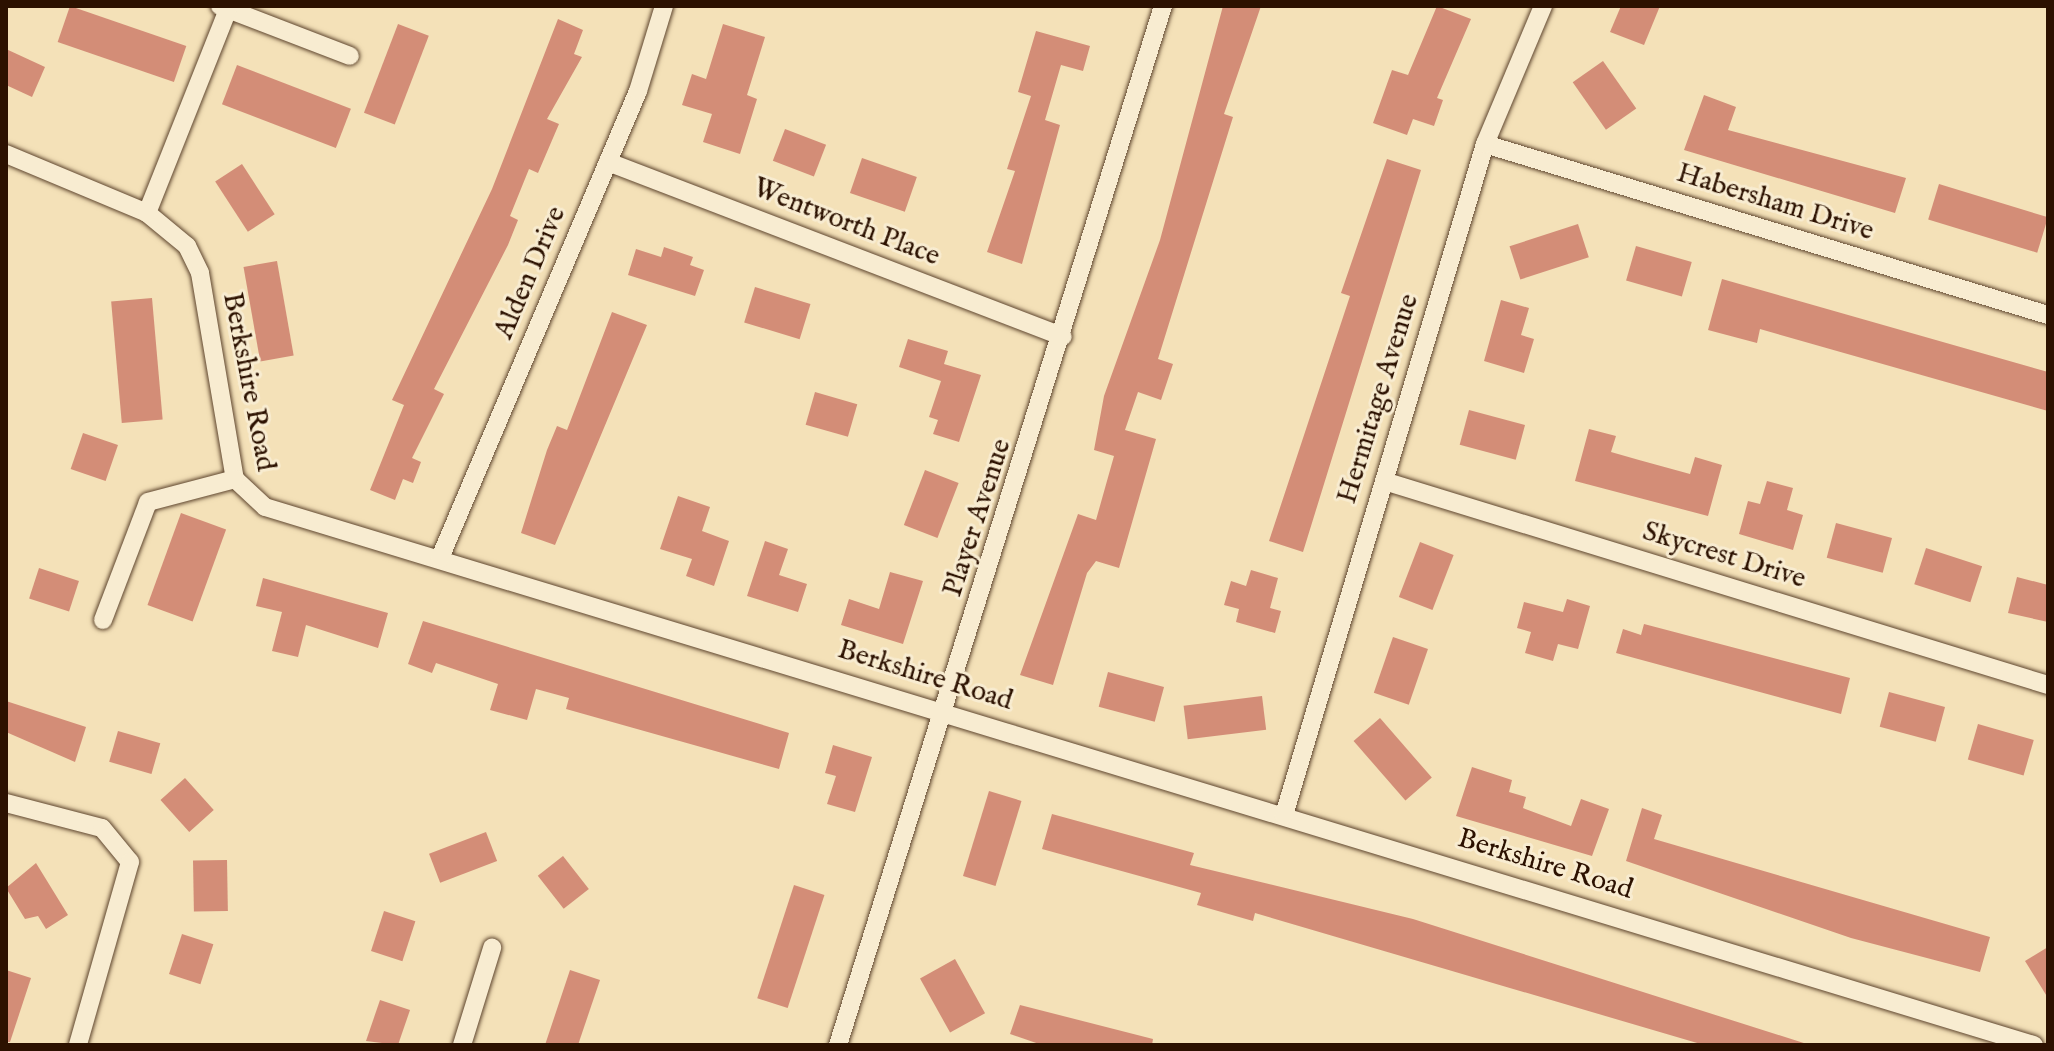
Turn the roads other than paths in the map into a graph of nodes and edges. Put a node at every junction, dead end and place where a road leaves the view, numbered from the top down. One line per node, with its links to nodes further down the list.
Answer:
1 (664, 6): 8 (street, Alden Drive)
2 (1163, 6): 11 (street, Player Avenue)
3 (1543, 6): 6 (street, Hermitage Avenue)
4 (224, 8): 5 (street); 9 (street)
5 (350, 56)
6 (1485, 144): 10 (street, Habersham Drive); 13 (street, Hermitage Avenue)
7 (6, 154): 9 (street, Berkshire Road)
8 (608, 162): 11 (street, Wentworth Place); 14 (street, Alden Drive)
9 (147, 213): 12 (street, Berkshire Road)
10 (2048, 315)
11 (1063, 337): 17 (street, Player Avenue)
12 (235, 479): 14 (street, Berkshire Road); 15 (street)
13 (1384, 481): 16 (street, Skycrest Drive); 19 (street, Hermitage Avenue)
14 (440, 558): 17 (street, Berkshire Road)
15 (103, 620)
16 (2048, 685)
17 (945, 712): 19 (street, Berkshire Road); 23 (street, Player Avenue)
18 (6, 803): 21 (street)
19 (1284, 815): 24 (street, Berkshire Road)
20 (492, 948): 22 (street)
21 (78, 1045)
22 (462, 1045)
23 (838, 1045)
24 (2034, 1045)

